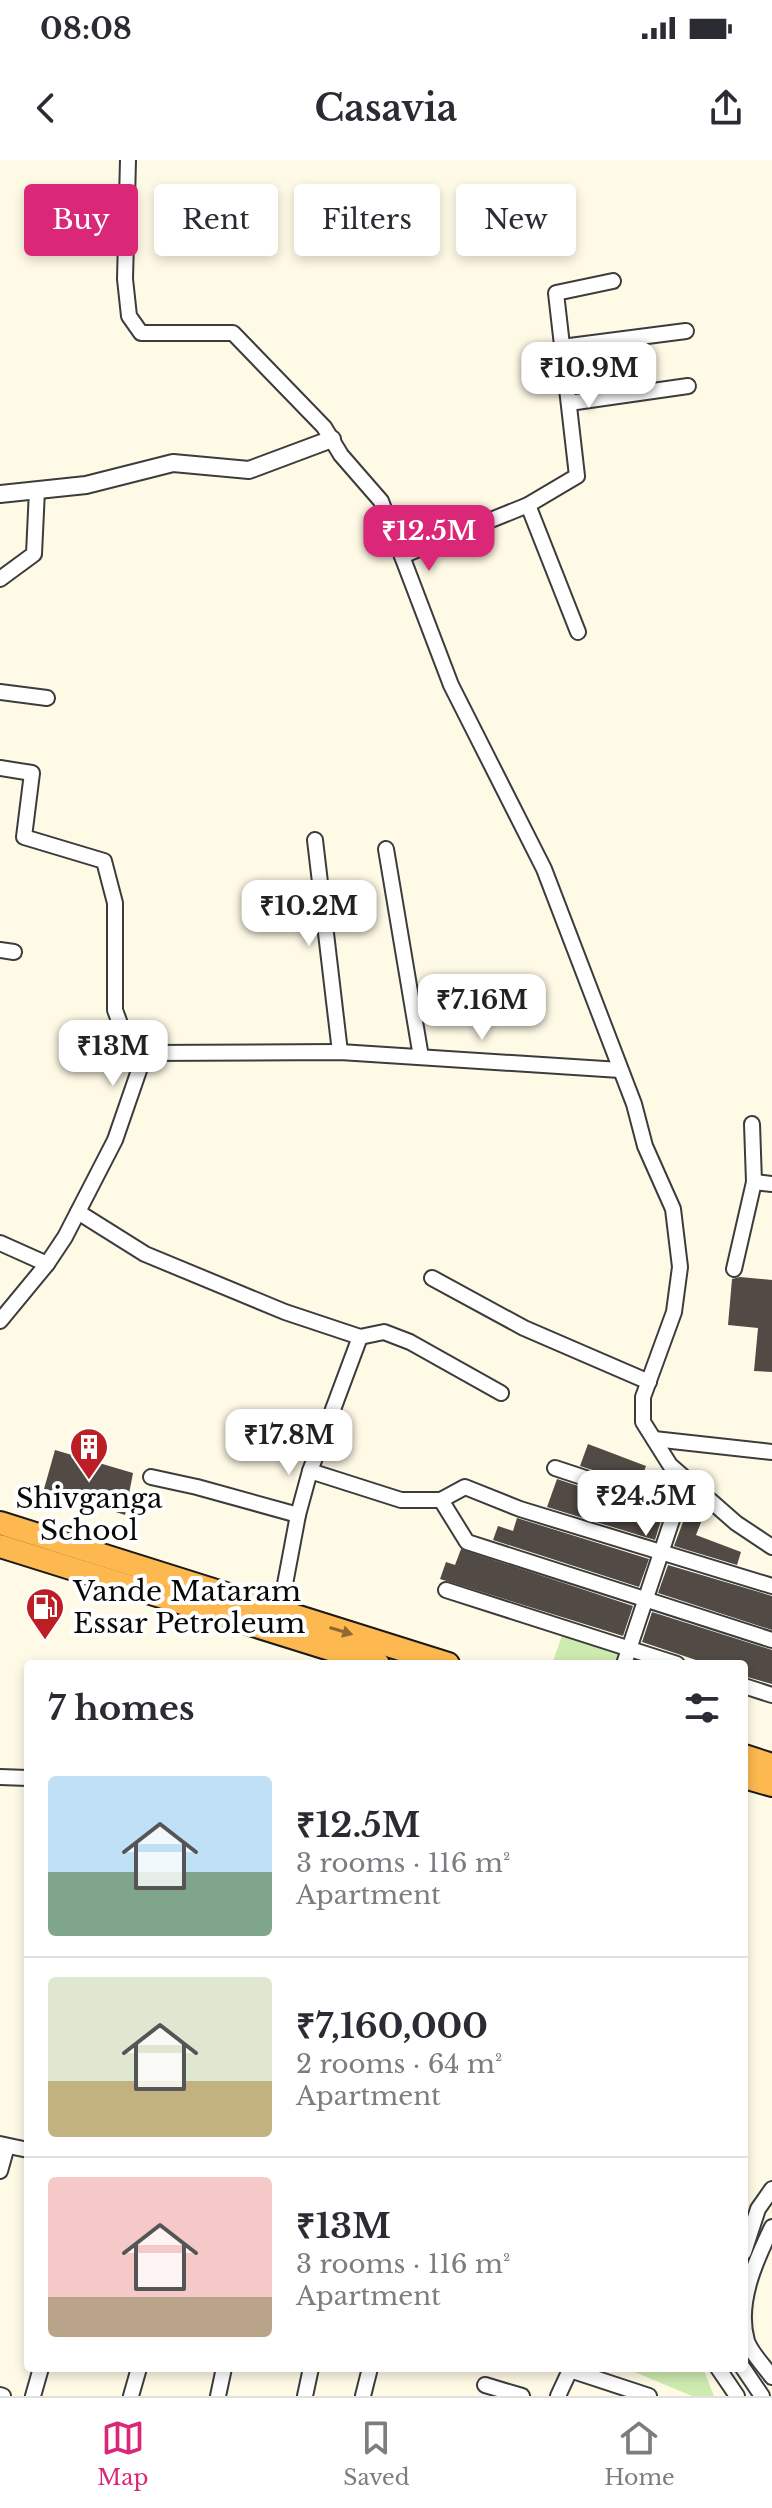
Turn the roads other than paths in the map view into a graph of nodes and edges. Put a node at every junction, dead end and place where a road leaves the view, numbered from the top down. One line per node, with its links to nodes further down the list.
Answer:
1 (128, 160): 7 (street)
2 (613, 281): 4 (street)
3 (686, 331): 4 (street)
4 (562, 347): 6 (street)
5 (688, 386): 6 (street)
6 (569, 403): 10 (street)
7 (332, 439): 8 (street); 11 (street)
8 (37, 490): 9 (street); 12 (street)
9 (0, 494)
10 (528, 505): 11 (street); 13 (street)
11 (402, 556): 22 (street)
12 (0, 579)
13 (578, 632)
14 (0, 692): 15 (street)
15 (47, 698)
16 (0, 768): 20 (street)
17 (315, 840): 19 (street)
18 (386, 849): 21 (street)
19 (340, 1052): 20 (street); 21 (street)
20 (145, 1053): 26 (street)
21 (421, 1057): 22 (street)
22 (620, 1070): 33 (street)
23 (752, 1124): 24 (street)
24 (754, 1182): 25 (street); 29 (street)
25 (772, 1184)
26 (78, 1212): 28 (street); 32 (street)
27 (0, 1243): 28 (street)
28 (47, 1264): 31 (street)
29 (734, 1269)
30 (432, 1278): 33 (street)
31 (0, 1321)
32 (360, 1337): 34 (street); 38 (street)
33 (649, 1382): 35 (street)
34 (501, 1393)
35 (654, 1439): 36 (street); 44 (street)
36 (772, 1452)
37 (555, 1468): 45 (street)
38 (310, 1471): 40 (street); 41 (street)
39 (151, 1477): 41 (street)
40 (441, 1500): 45 (street); 48 (street)
41 (298, 1515): 49 (street)
42 (0, 1523): 49 (highway)
43 (0, 1546): 49 (highway)
44 (772, 1547)
45 (661, 1552): 46 (street); 48 (street)
46 (772, 1586)
47 (446, 1590): 51 (street)
48 (646, 1599): 50 (street); 51 (street)
49 (278, 1622): 52 (highway); 53 (highway, one-way to 53)
50 (772, 1640)
51 (629, 1648): 54 (street); 55 (street)
52 (368, 1660)
53 (432, 1660)
54 (625, 1660)
55 (665, 1660)
56 (748, 1687): 57 (street)
57 (772, 1695)
58 (748, 1757): 59 (highway)
59 (772, 1765)
60 (0, 1777): 61 (street)
61 (24, 1778)
62 (748, 1778): 63 (highway)
63 (772, 1785)
64 (4, 2145): 65 (street); 66 (street)
65 (24, 2149)
66 (0, 2171)
67 (772, 2189): 69 (street)
68 (772, 2227): 70 (street)
69 (748, 2240)
70 (748, 2293)
71 (748, 2343): 81 (street)
72 (40, 2372): 84 (street)
73 (138, 2372): 85 (street)
74 (223, 2372): 86 (street)
75 (310, 2372): 87 (street)
76 (369, 2372): 88 (street)
77 (570, 2372): 90 (street)
78 (578, 2372): 83 (street)
79 (721, 2372): 92 (street)
80 (746, 2372): 93 (street)
81 (772, 2377)
82 (485, 2385): 89 (street)
83 (624, 2392): 91 (street)
84 (33, 2396)
85 (131, 2396)
86 (218, 2396)
87 (305, 2396)
88 (363, 2396)
89 (522, 2396)
90 (558, 2396)
91 (649, 2396)
92 (737, 2396)
93 (762, 2396)

